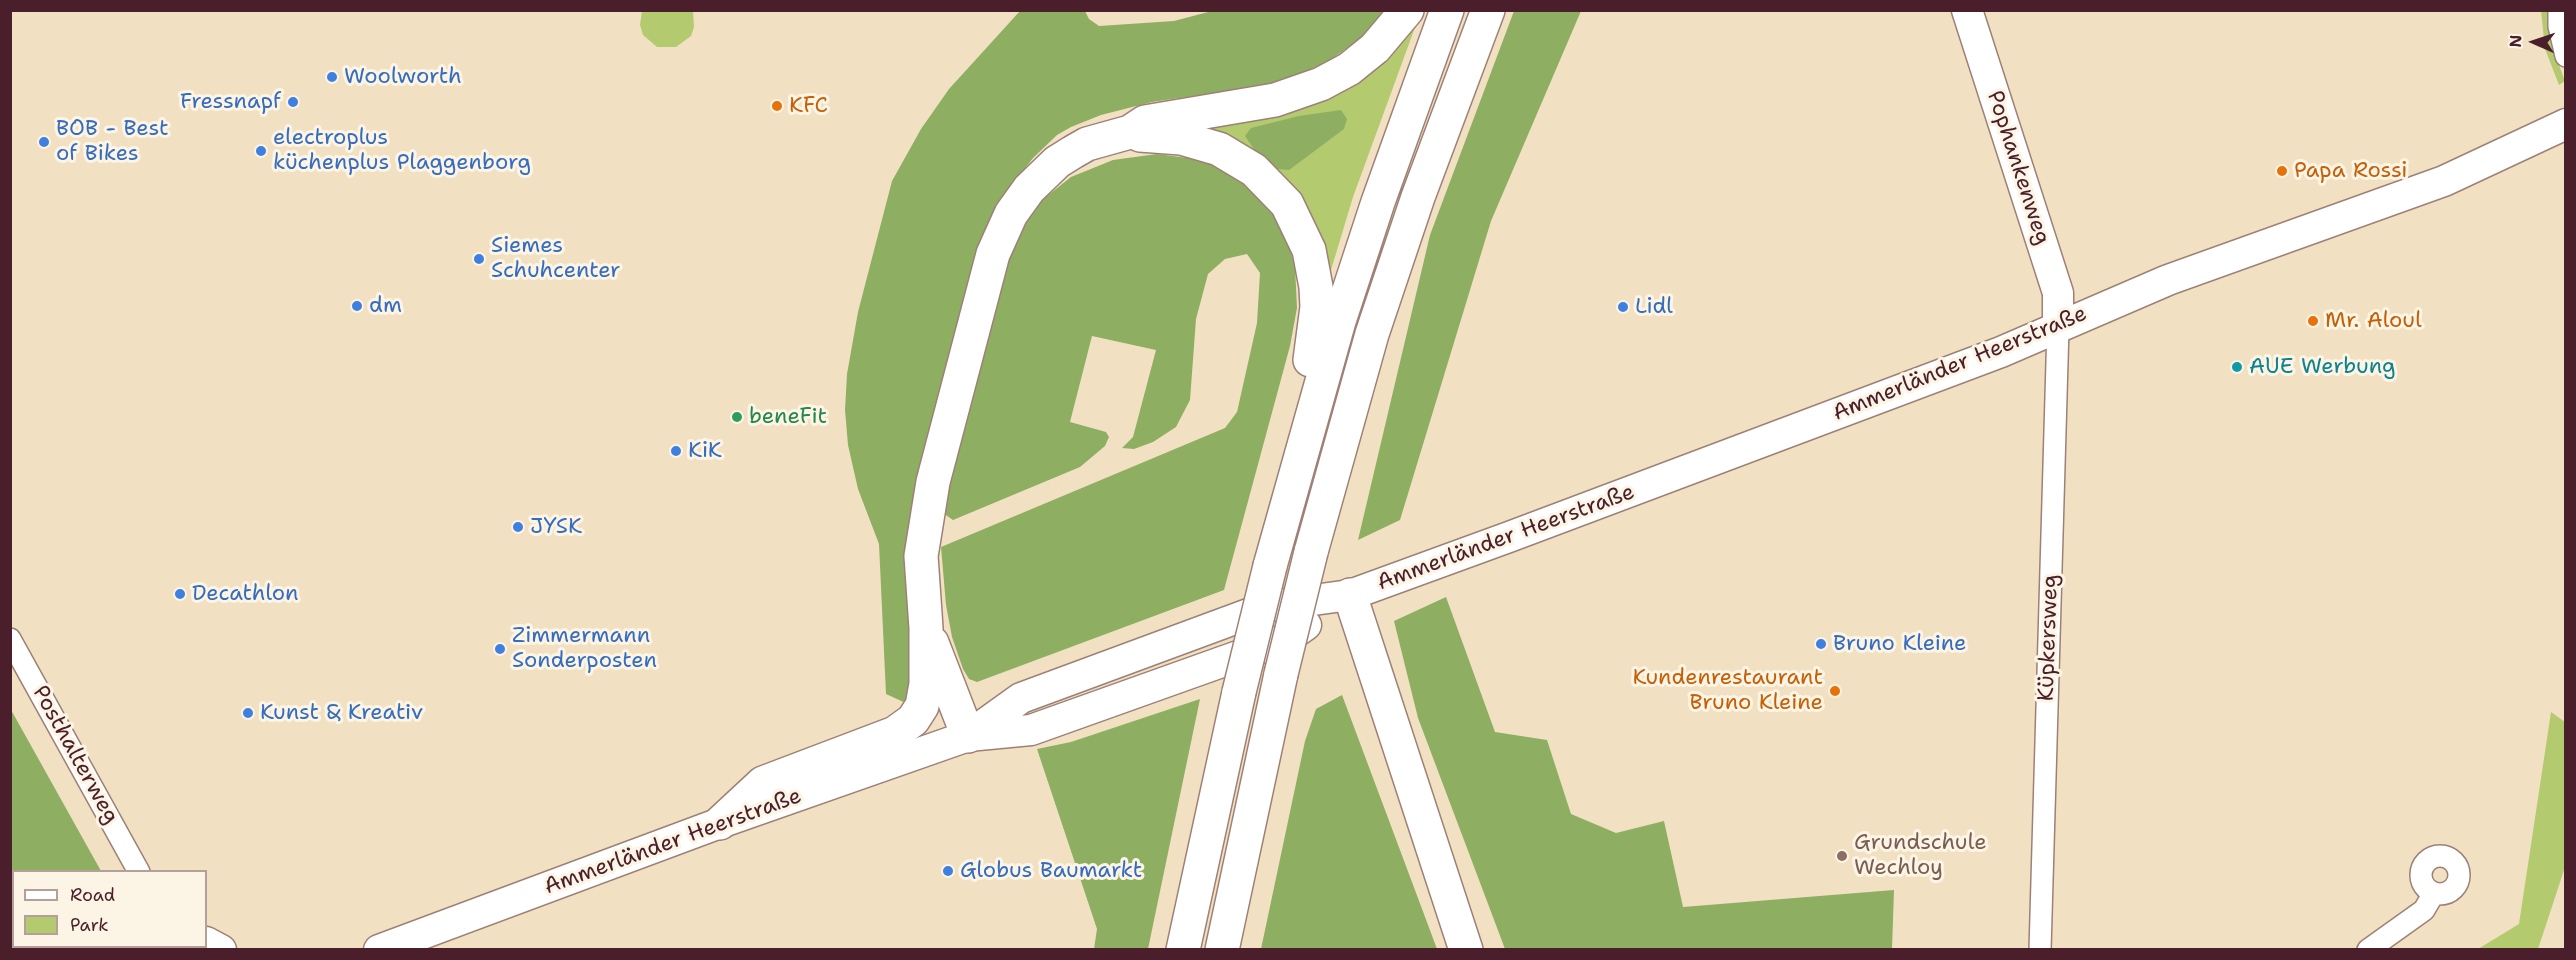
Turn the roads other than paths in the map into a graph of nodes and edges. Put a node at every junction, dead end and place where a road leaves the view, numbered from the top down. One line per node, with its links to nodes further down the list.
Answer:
1 (1407, 10): 8 (highway)
2 (1447, 10): 10 (highway)
3 (1488, 10): 20 (highway, bridge)
4 (1967, 10): 9 (street, Pophankenweg)
5 (2559, 10): 6 (street)
6 (2565, 56)
7 (2565, 124): 9 (street, Ammerländer Heerstraße)
8 (1130, 132): 10 (highway); 12 (highway)
9 (2058, 327): 11 (street, Ammerländer Heerstraße); 22 (street, Küpkersweg)
10 (1309, 422): 19 (highway, bridge)
11 (1350, 595): 14 (street, Ammerländer Heerstraße); 21 (highway)
12 (926, 628): 14 (highway); 15 (highway)
13 (10, 639): 16 (street, Posthalterweg)
14 (968, 736): 15 (street, Ammerländer Heerstraße)
15 (720, 823): 18 (street, Ammerländer Heerstraße)
16 (138, 870)
17 (2434, 893): 23 (street)
18 (379, 950)
19 (1183, 950)
20 (1222, 950)
21 (1466, 950)
22 (2040, 950)
23 (2368, 950)

